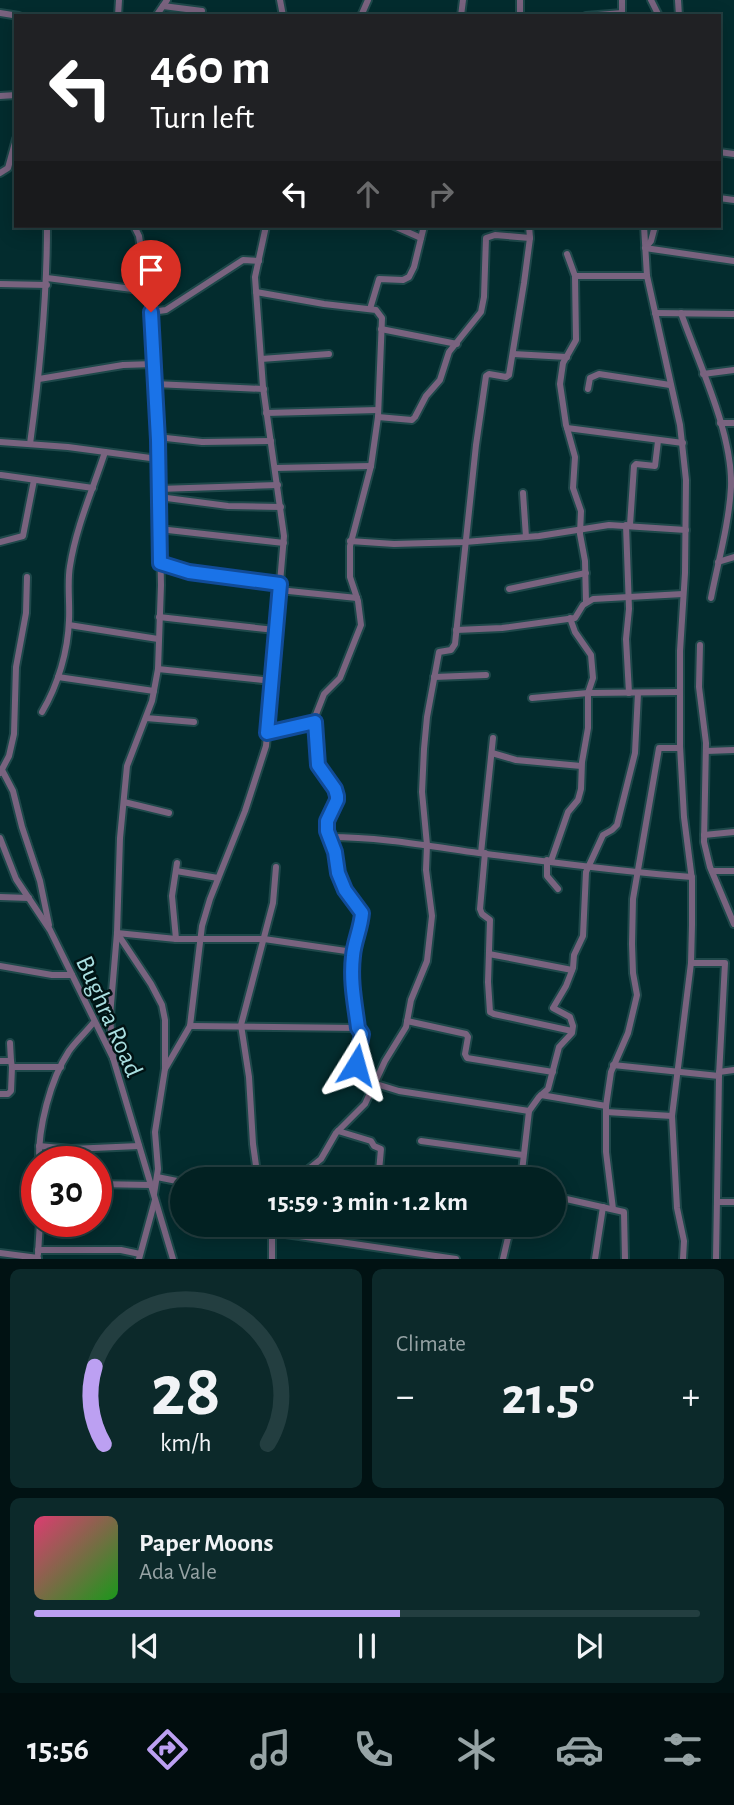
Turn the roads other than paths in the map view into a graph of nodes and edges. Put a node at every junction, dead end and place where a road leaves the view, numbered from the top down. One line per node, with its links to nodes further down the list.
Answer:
1 (165, 3): 2 (street)
2 (202, 11)
3 (14, 146): 4 (street)
4 (0, 173)
5 (47, 228): 21 (street)
6 (135, 228): 23 (street)
7 (266, 228): 17 (street)
8 (398, 228): 13 (street)
9 (424, 228): 13 (street)
10 (529, 228): 14 (street)
11 (644, 228): 15 (street)
12 (654, 228): 15 (street)
13 (421, 238): 25 (street)
14 (530, 238): 31 (street); 33 (street)
15 (645, 248): 18 (street); 20 (street)
16 (567, 254): 19 (street)
17 (259, 261): 24 (street); 26 (street)
18 (734, 261)
19 (575, 276): 20 (street); 34 (street)
20 (647, 276): 27 (street)
21 (47, 282): 22 (street); 23 (street); 39 (street)
22 (0, 284)
23 (148, 291): 26 (street)
24 (256, 292): 25 (street); 35 (street)
25 (370, 309): 30 (street)
26 (151, 312): 36 (street)
27 (655, 313): 28 (street); 41 (street)
28 (681, 313): 29 (street); 38 (street)
29 (734, 314)
30 (381, 329): 31 (street); 45 (street)
31 (457, 344): 45 (street)
32 (329, 354): 35 (street)
33 (513, 354): 34 (street); 75 (street)
34 (567, 358): 48 (street)
35 (261, 359): 42 (street)
36 (153, 364): 39 (street); 40 (street)
37 (734, 370): 38 (street)
38 (703, 374): 46 (street)
39 (39, 379): 54 (street)
40 (155, 384): 42 (street); 49 (street)
41 (670, 385): 43 (street); 53 (street)
42 (264, 389): 44 (street)
43 (588, 389)
44 (266, 413): 45 (street); 50 (street)
45 (378, 413): 57 (street)
46 (720, 423): 47 (street); 58 (street)
47 (734, 423)
48 (567, 428): 52 (street); 70 (street)
49 (157, 437): 50 (street); 56 (street)
50 (271, 441): 59 (street)
51 (0, 442): 54 (street)
52 (658, 442): 53 (street); 68 (street)
53 (682, 443): 71 (street)
54 (30, 444): 55 (street)
55 (105, 452): 56 (street); 63 (street)
56 (158, 459): 64 (street)
57 (371, 466): 59 (street); 73 (street)
58 (732, 466): 78 (street)
59 (275, 468): 62 (street)
60 (1, 475): 61 (street)
61 (34, 480): 63 (street); 74 (street)
62 (278, 485): 64 (street); 67 (street)
63 (93, 488): 91 (street)
64 (159, 489): 66 (street)
65 (523, 493): 72 (street)
66 (159, 497): 67 (street); 69 (street)
67 (281, 507): 76 (street)
68 (628, 525): 70 (street); 71 (street); 85 (street)
69 (159, 529): 76 (street); 79 (street)
70 (580, 530): 72 (street); 80 (street)
71 (686, 530): 84 (street)
72 (526, 537): 75 (street)
73 (350, 541): 75 (street); 86 (street)
74 (0, 542)
75 (465, 542): 93 (street)
76 (284, 543): 82 (street)
77 (734, 557): 78 (street)
78 (718, 562): 87 (street)
79 (160, 563): 82 (street); 89 (street)
80 (586, 573): 83 (street); 88 (street)
81 (27, 577): 118 (street)
82 (279, 587): 86 (street); 92 (street)
83 (509, 589)
84 (683, 594): 85 (street); 102 (street)
85 (628, 597): 88 (street); 104 (street)
86 (357, 598): 110 (street)
87 (711, 598)
88 (586, 603): 90 (street)
89 (159, 617): 92 (street); 94 (street)
90 (570, 618): 93 (street); 103 (street)
91 (69, 625): 94 (street); 98 (street)
92 (275, 630): 100 (street)
93 (456, 630): 99 (street)
94 (158, 639): 96 (street)
95 (700, 645): 115 (street)
96 (158, 669): 100 (street); 101 (street)
97 (486, 675): 99 (street)
98 (58, 677): 101 (street); 107 (street)
99 (434, 677): 125 (street)
100 (272, 681): 111 (street)
101 (154, 691): 108 (street)
102 (680, 692): 105 (street); 113 (street)
103 (588, 693): 104 (street); 106 (street); 117 (street)
104 (629, 693): 105 (street)
105 (638, 693): 130 (street)
106 (532, 698)
107 (42, 712)
108 (146, 718): 109 (street); 119 (street)
109 (194, 722)
110 (315, 722): 111 (street); 123 (street)
111 (267, 733): 136 (street)
112 (493, 738): 116 (street)
113 (680, 748): 134 (street); 135 (street)
114 (734, 750): 115 (street)
115 (706, 751): 122 (street)
116 (492, 753): 117 (street); 126 (street)
117 (582, 766): 127 (street)
118 (1, 771): 141 (street)
119 (124, 802): 120 (street); 142 (street)
120 (169, 813)
121 (734, 832): 122 (street)
122 (704, 835): 132 (street)
123 (329, 837): 125 (street); 146 (street)
124 (0, 838): 139 (street, Bughra Road)
125 (427, 845): 126 (street); 152 (street)
126 (483, 853): 127 (street); 147 (street)
127 (550, 861): 130 (street); 137 (street)
128 (177, 863): 131 (street)
129 (275, 867): 145 (street)
130 (589, 868): 134 (street); 150 (street)
131 (176, 871): 136 (street); 144 (street)
132 (712, 871): 133 (street); 140 (street)
133 (734, 871)
134 (636, 873): 135 (street); 162 (street)
135 (692, 877): 148 (street)
136 (218, 878): 143 (street)
137 (558, 889)
138 (0, 897): 139 (street)
139 (29, 898): 141 (street, Bughra Road)
140 (734, 924)
141 (50, 930): 151 (street, Bughra Road)
142 (117, 933): 144 (street); 159 (street); 164 (street)
143 (201, 938): 144 (street); 145 (street); 155 (street)
144 (176, 939)
145 (264, 939): 146 (street); 154 (street)
146 (353, 953): 156 (street)
147 (489, 954): 150 (street); 157 (street)
148 (691, 963): 167 (street); 168 (street)
149 (0, 966): 151 (street)
150 (572, 970): 157 (street)
151 (72, 975): 153 (street, Bughra Road)
152 (407, 1021): 166 (street); 169 (street)
153 (94, 1022): 159 (street, Bughra Road); 163 (street)
154 (241, 1025): 155 (street); 156 (street); 182 (street)
155 (190, 1026): 164 (street)
156 (358, 1028): 170 (street)
157 (572, 1031): 166 (street)
158 (10, 1043): 161 (street)
159 (113, 1058): 179 (street, Bughra Road)
160 (0, 1061): 161 (street)
161 (12, 1064): 163 (street); 171 (street)
162 (613, 1065): 167 (street); 173 (street)
163 (61, 1067): 178 (street)
164 (165, 1069): 186 (street)
165 (734, 1070): 168 (street)
166 (553, 1072): 172 (street)
167 (678, 1073): 168 (street); 175 (street)
168 (719, 1074): 192 (street)
169 (373, 1083): 170 (street); 174 (street)
170 (370, 1093): 176 (street)
171 (0, 1094)
172 (541, 1095): 173 (street); 174 (street)
173 (606, 1109): 175 (street); 195 (street)
174 (529, 1111): 181 (street)
175 (672, 1116): 209 (street)
176 (338, 1131): 183 (street); 184 (street)
177 (421, 1140): 181 (street)
178 (39, 1146)
179 (139, 1146): 180 (street); 189 (street, Bughra Road)
180 (112, 1148)
181 (523, 1155): 185 (street)
182 (256, 1167)
183 (311, 1167)
184 (379, 1167)
185 (522, 1167)
186 (157, 1177): 187 (street); 190 (street)
187 (170, 1180)
188 (112, 1184): 189 (street)
189 (151, 1185): 190 (street, Bughra Road)
190 (155, 1197): 202 (street); 203 (street, Bughra Road)
191 (566, 1199): 194 (street)
192 (717, 1202): 193 (street); 210 (street)
193 (734, 1202)
194 (603, 1207): 195 (street); 207 (street)
195 (612, 1209): 208 (street)
196 (39, 1237): 201 (street)
197 (271, 1237): 204 (street)
198 (325, 1237): 205 (street)
199 (508, 1237): 206 (street)
200 (0, 1253): 201 (street)
201 (38, 1256): 202 (street)
202 (139, 1256)
203 (173, 1259)
204 (272, 1259)
205 (456, 1259)
206 (503, 1259)
207 (595, 1259)
208 (625, 1259)
209 (682, 1259)
210 (716, 1259)

